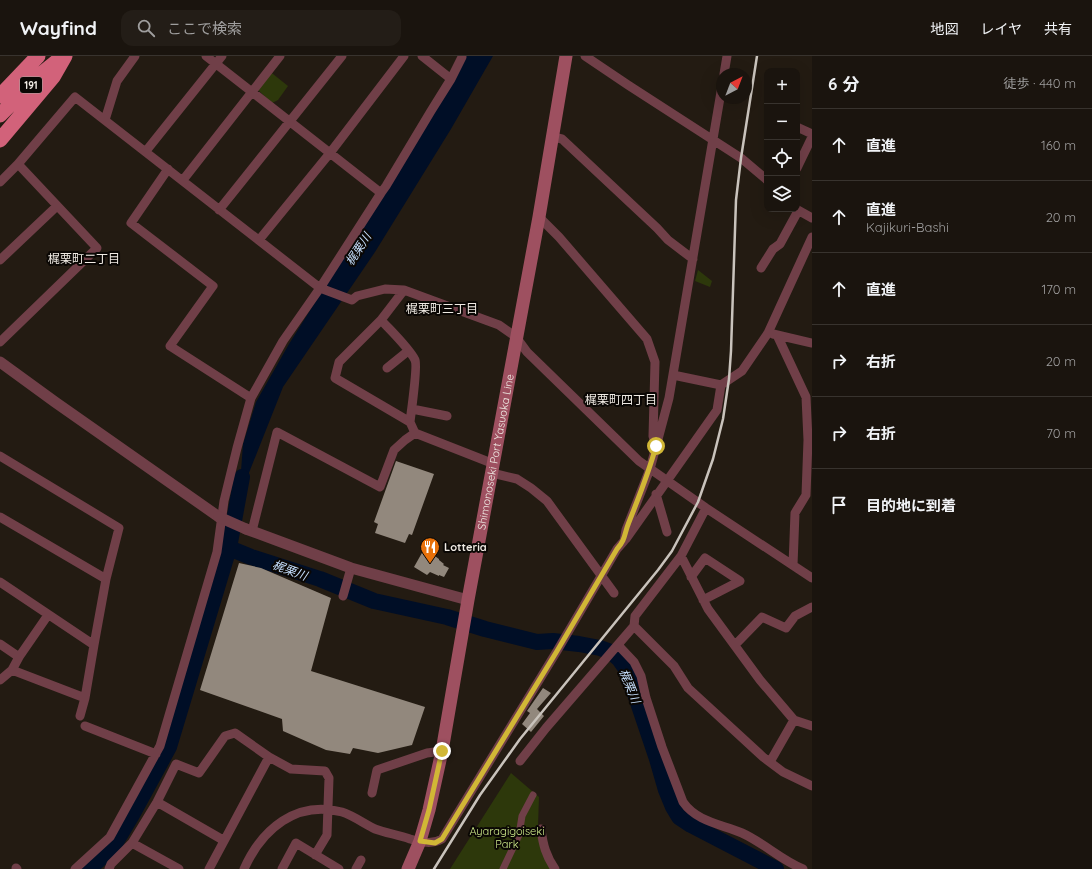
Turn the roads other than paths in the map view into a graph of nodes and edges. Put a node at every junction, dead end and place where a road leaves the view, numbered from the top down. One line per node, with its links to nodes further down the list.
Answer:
1 (64, 56): 21 (highway, 191); 28 (highway)
2 (135, 56): 22 (street)
3 (206, 56): 14 (street)
4 (222, 56): 14 (street)
5 (280, 56): 18 (street)
6 (342, 56): 23 (street)
7 (404, 56): 30 (street)
8 (422, 56): 16 (street)
9 (566, 56): 26 (main road, Shimonoseki Port Yasuoka Line)
10 (585, 56): 27 (street)
11 (727, 56): 15 (street)
12 (462, 57): 16 (street)
13 (33, 61): 17 (highway); 19 (highway, 191)
14 (216, 64): 18 (street); 29 (street)
15 (725, 68)
16 (451, 79): 37 (street)
17 (0, 82)
18 (251, 92): 23 (street); 35 (street)
19 (0, 96)
20 (719, 104): 27 (street)
21 (0, 115)
22 (105, 120): 29 (street); 32 (street)
23 (290, 122): 30 (street); 39 (street)
24 (800, 129): 25 (street)
25 (812, 136): 31 (street)
26 (553, 137): 42 (main road, Shimonoseki Port Yasuoka Line); 46 (street)
27 (713, 139): 34 (street); 46 (street)
28 (0, 140)
29 (146, 151): 33 (street)
30 (330, 153): 37 (street); 45 (street)
31 (800, 162)
32 (18, 164): 36 (street); 38 (street)
33 (168, 169): 35 (street); 62 (street)
34 (764, 177)
35 (183, 180): 39 (street)
36 (0, 182)
37 (381, 193): 49 (street)
38 (57, 206): 47 (street); 55 (street)
39 (219, 210): 45 (street)
40 (796, 212): 48 (street)
41 (800, 212): 43 (street)
42 (539, 216): 54 (main road, Shimonoseki Port Yasuoka Line); 68 (street)
43 (812, 218)
44 (812, 237): 52 (street)
45 (259, 240): 49 (street)
46 (692, 259): 60 (street)
47 (0, 260)
48 (761, 268)
49 (320, 288): 50 (street); 62 (street)
50 (404, 290): 51 (street); 54 (street)
51 (381, 320): 57 (street); 65 (street)
52 (768, 333): 53 (street); 61 (street)
53 (777, 335): 56 (street); 67 (street)
54 (516, 337): 70 (main road, Shimonoseki Port Yasuoka Line); 71 (street)
55 (0, 342)
56 (812, 343)
57 (408, 350): 59 (street); 63 (street)
58 (0, 362): 77 (street, bridge)
59 (386, 368)
60 (673, 375): 61 (street); 68 (street)
61 (721, 385): 72 (street)
62 (251, 398): 108 (street)
63 (412, 409): 64 (street); 65 (street)
64 (447, 416)
65 (410, 422): 66 (street)
66 (415, 432): 70 (street); 77 (street)
67 (810, 441): 74 (street)
68 (656, 446): 71 (street)
69 (1, 460): 86 (street)
70 (493, 469): 83 (street); 90 (main road, Shimonoseki Port Yasuoka Line)
71 (650, 469): 72 (street); 79 (street)
72 (668, 480): 73 (street); 75 (street)
73 (656, 494): 78 (street); 79 (street)
74 (809, 497): 81 (street)
75 (706, 508): 80 (street); 81 (street)
76 (0, 517): 86 (street)
77 (249, 530): 82 (street)
78 (667, 532)
79 (624, 541): 83 (street)
80 (681, 556): 84 (street); 94 (street)
81 (793, 565): 85 (street)
82 (351, 568): 89 (street); 90 (street)
83 (601, 576): 88 (street); 119 (street)
84 (691, 577): 91 (street); 91 (street)
85 (812, 578)
86 (106, 579): 96 (street)
87 (0, 582): 93 (street)
88 (614, 593)
89 (343, 596)
90 (468, 600): 107 (main road, Shimonoseki Port Yasuoka Line)
91 (703, 600): 97 (street)
92 (812, 607): 97 (street)
93 (48, 615): 96 (street); 99 (street)
94 (634, 626): 98 (street); 111 (street)
95 (0, 644): 99 (street)
96 (94, 645): 102 (street)
97 (735, 645): 104 (street)
98 (617, 646): 110 (street); 134 (street)
99 (19, 657): 100 (street)
100 (12, 670): 101 (street); 102 (street)
101 (0, 680)
102 (85, 698): 103 (street)
103 (80, 716)
104 (794, 720): 106 (street); 111 (street)
105 (85, 726): 108 (street)
106 (812, 726)
107 (442, 751): 113 (street); 119 (main road, Shimonoseki Port Yasuoka Line)
108 (156, 754): 123 (street)
109 (268, 757): 115 (street); 116 (street); 118 (street)
110 (520, 761)
111 (770, 762): 112 (street)
112 (812, 786)
113 (372, 793)
114 (533, 795): 132 (street)
115 (157, 802): 118 (street); 120 (street)
116 (327, 810): 119 (street); 121 (street); 127 (street)
117 (541, 829): 133 (street)
118 (223, 840): 126 (street)
119 (420, 841): 131 (main road, Shimonoseki Port Yasuoka Line)
120 (132, 843): 124 (street); 125 (street)
121 (315, 855): 128 (street); 129 (street)
122 (361, 860): 130 (street)
123 (75, 869)
124 (110, 869)
125 (179, 869)
126 (209, 869)
127 (244, 869)
128 (282, 869)
129 (339, 869)
130 (356, 869)
131 (408, 869)
132 (503, 869)
133 (555, 869)
134 (803, 869)

